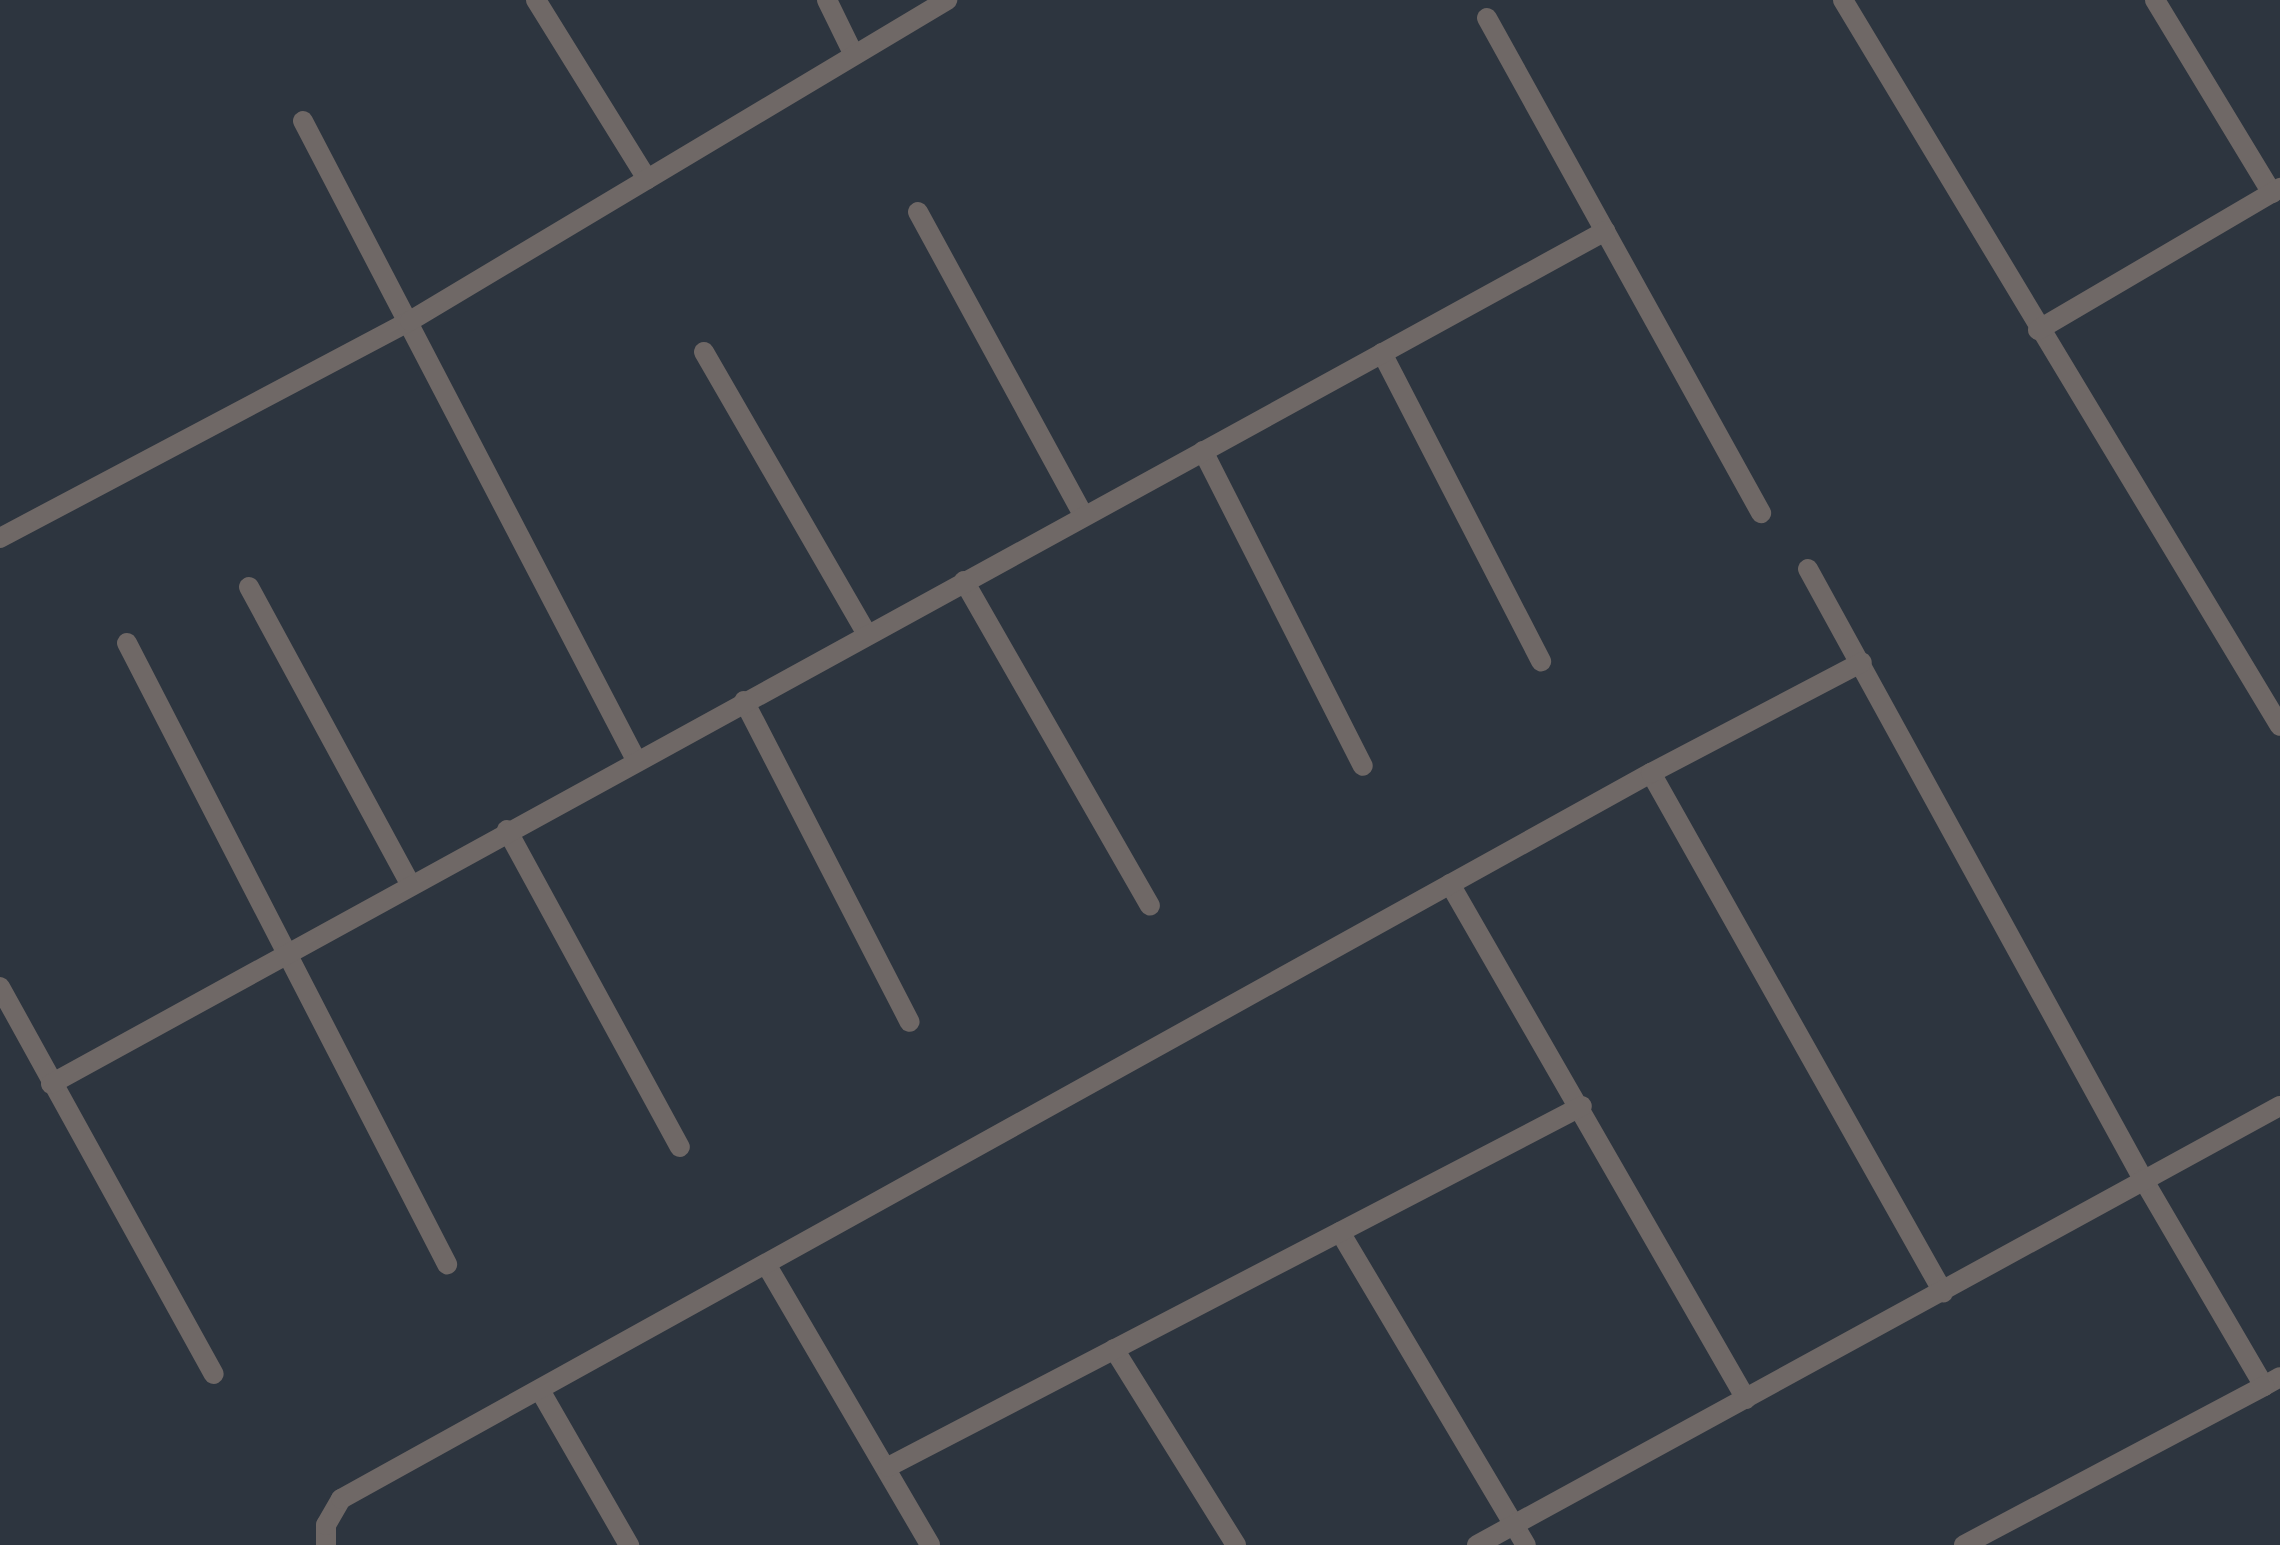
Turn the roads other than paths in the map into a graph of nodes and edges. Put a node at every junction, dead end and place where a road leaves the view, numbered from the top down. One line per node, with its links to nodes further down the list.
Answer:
1 (536, 0): 9 (street)
2 (827, 0): 7 (street)
3 (947, 0): 7 (street)
4 (1843, 0): 14 (street)
5 (2155, 0): 10 (street)
6 (1487, 18): 12 (street)
7 (854, 55): 9 (street)
8 (303, 121): 13 (street)
9 (647, 179): 13 (street)
10 (2276, 191): 14 (street)
11 (918, 212): 19 (street)
12 (1605, 231): 16 (street); 18 (street)
13 (410, 321): 20 (street); 30 (street)
14 (2038, 330): 29 (street)
15 (704, 352): 24 (street)
16 (1382, 353): 17 (street); 26 (street)
17 (1203, 451): 19 (street); 31 (street)
18 (1761, 513)
19 (1084, 516): 22 (street)
20 (0, 538)
21 (1808, 569): 27 (street)
22 (964, 581): 24 (street); 36 (street)
23 (249, 587): 34 (street)
24 (867, 634): 28 (street)
25 (127, 643): 37 (street)
26 (1541, 661)
27 (1862, 662): 32 (street); 44 (street)
28 (744, 701): 30 (street); 39 (street)
29 (2280, 726)
30 (636, 760): 33 (street)
31 (1363, 766)
32 (1651, 773): 35 (street); 48 (street)
33 (507, 830): 34 (street); 43 (street)
34 (410, 883): 37 (street)
35 (1450, 884): 41 (street); 47 (street)
36 (1150, 906)
37 (287, 950): 40 (street); 46 (street)
38 (0, 987): 40 (street)
39 (910, 1022)
40 (51, 1084): 50 (street)
41 (1582, 1106): 45 (street); 53 (street)
42 (2280, 1106): 44 (street)
43 (680, 1147)
44 (2143, 1179): 48 (street); 51 (street)
45 (1340, 1232): 49 (street); 55 (street)
46 (447, 1264)
47 (766, 1264): 52 (street); 54 (street)
48 (1943, 1292): 53 (street)
49 (1114, 1349): 54 (street); 59 (street)
50 (214, 1374)
51 (2272, 1382): 62 (street)
52 (541, 1392): 56 (street); 57 (street)
53 (1746, 1399): 55 (street)
54 (888, 1467): 58 (street)
55 (1514, 1525): 60 (street); 61 (street)
56 (326, 1545)
57 (629, 1545)
58 (930, 1545)
59 (1236, 1545)
60 (1477, 1545)
61 (1526, 1545)
62 (1964, 1545)

